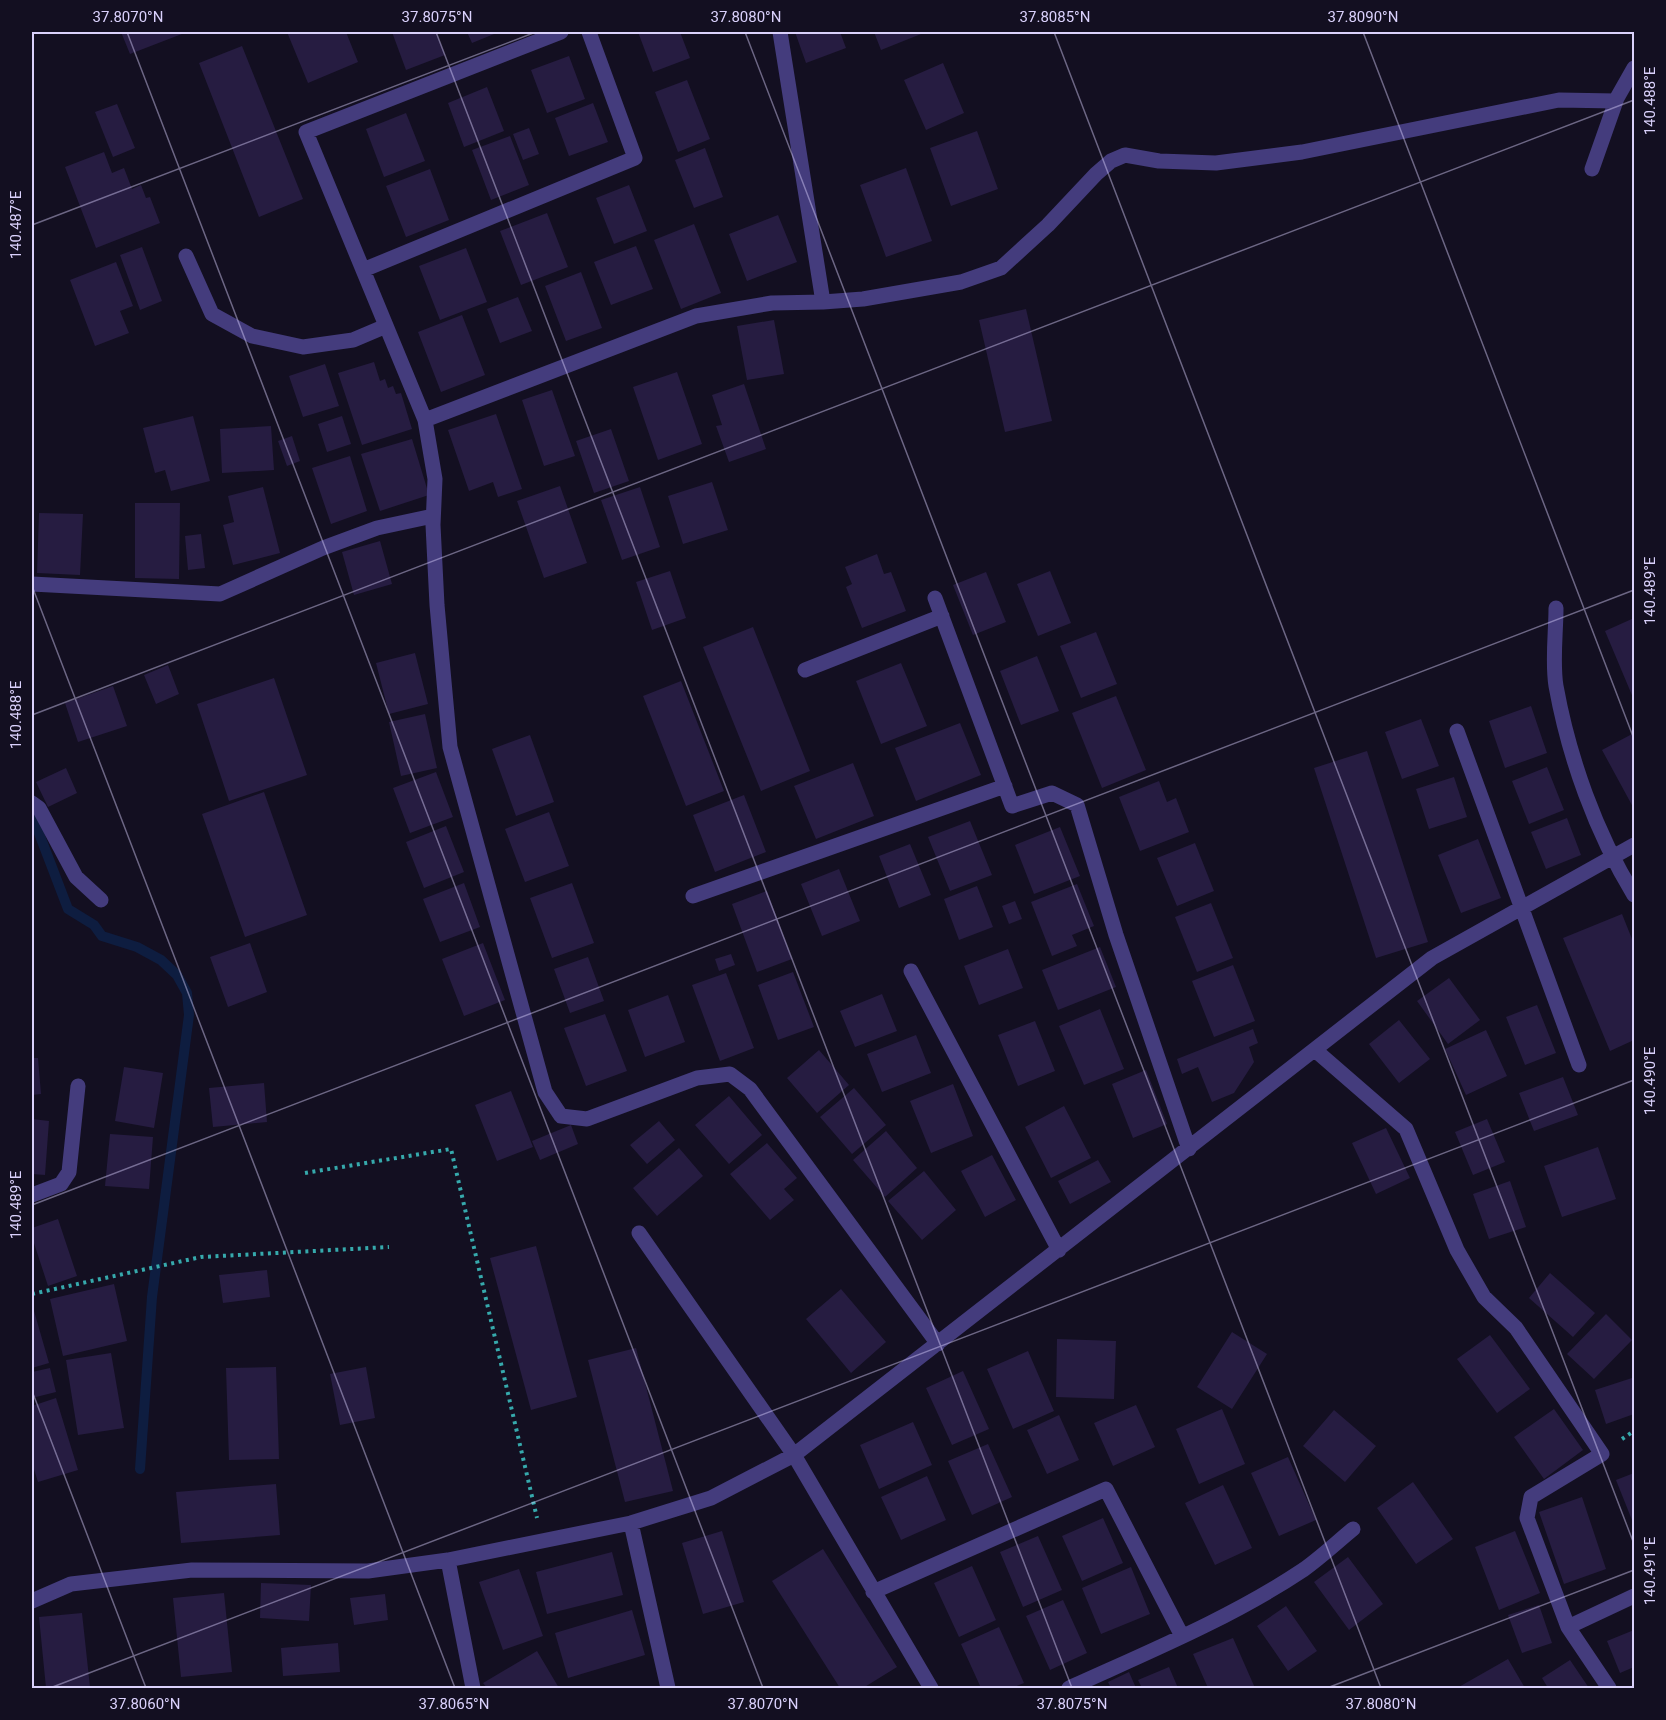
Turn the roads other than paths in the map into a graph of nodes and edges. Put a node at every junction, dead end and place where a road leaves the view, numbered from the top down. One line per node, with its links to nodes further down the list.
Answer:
1 (561, 32): 8 (street)
2 (589, 32): 8 (street)
3 (780, 32): 9 (street)
4 (1635, 68): 5 (street)
5 (1616, 101): 6 (street); 9 (street)
6 (1592, 169)
7 (186, 256): 10 (street)
8 (363, 270): 10 (street)
9 (824, 302): 11 (street)
10 (386, 326): 11 (street)
11 (425, 420): 12 (street)
12 (433, 516): 13 (street); 35 (street)
13 (32, 584)
14 (935, 598): 16 (street)
15 (1557, 608): 22 (street)
16 (942, 616): 17 (street); 19 (street)
17 (806, 670)
18 (1457, 731): 26 (street)
19 (1005, 786): 24 (street); 31 (street)
20 (32, 803): 25 (street)
21 (1635, 845): 22 (street)
22 (1611, 858): 23 (street); 26 (street)
23 (1635, 894)
24 (693, 896)
25 (100, 900)
26 (1522, 907): 28 (street); 29 (street)
27 (910, 971): 34 (street)
28 (1315, 1050): 31 (street); 43 (street)
29 (1579, 1065)
30 (78, 1086): 32 (street)
31 (1189, 1149): 34 (street)
32 (32, 1195)
33 (639, 1233): 36 (street)
34 (1059, 1250): 35 (street)
35 (938, 1344): 36 (street)
36 (794, 1455): 37 (street); 40 (street)
37 (631, 1523): 39 (street); 46 (street)
38 (1353, 1529): 44 (street)
39 (448, 1560): 42 (street); 45 (street)
40 (873, 1592): 44 (street); 47 (street)
41 (1635, 1596): 43 (street)
42 (32, 1601)
43 (1568, 1627): 49 (street)
44 (1182, 1636): 48 (street)
45 (473, 1688)
46 (668, 1689)
47 (931, 1689)
48 (1069, 1689)
49 (1609, 1689)

